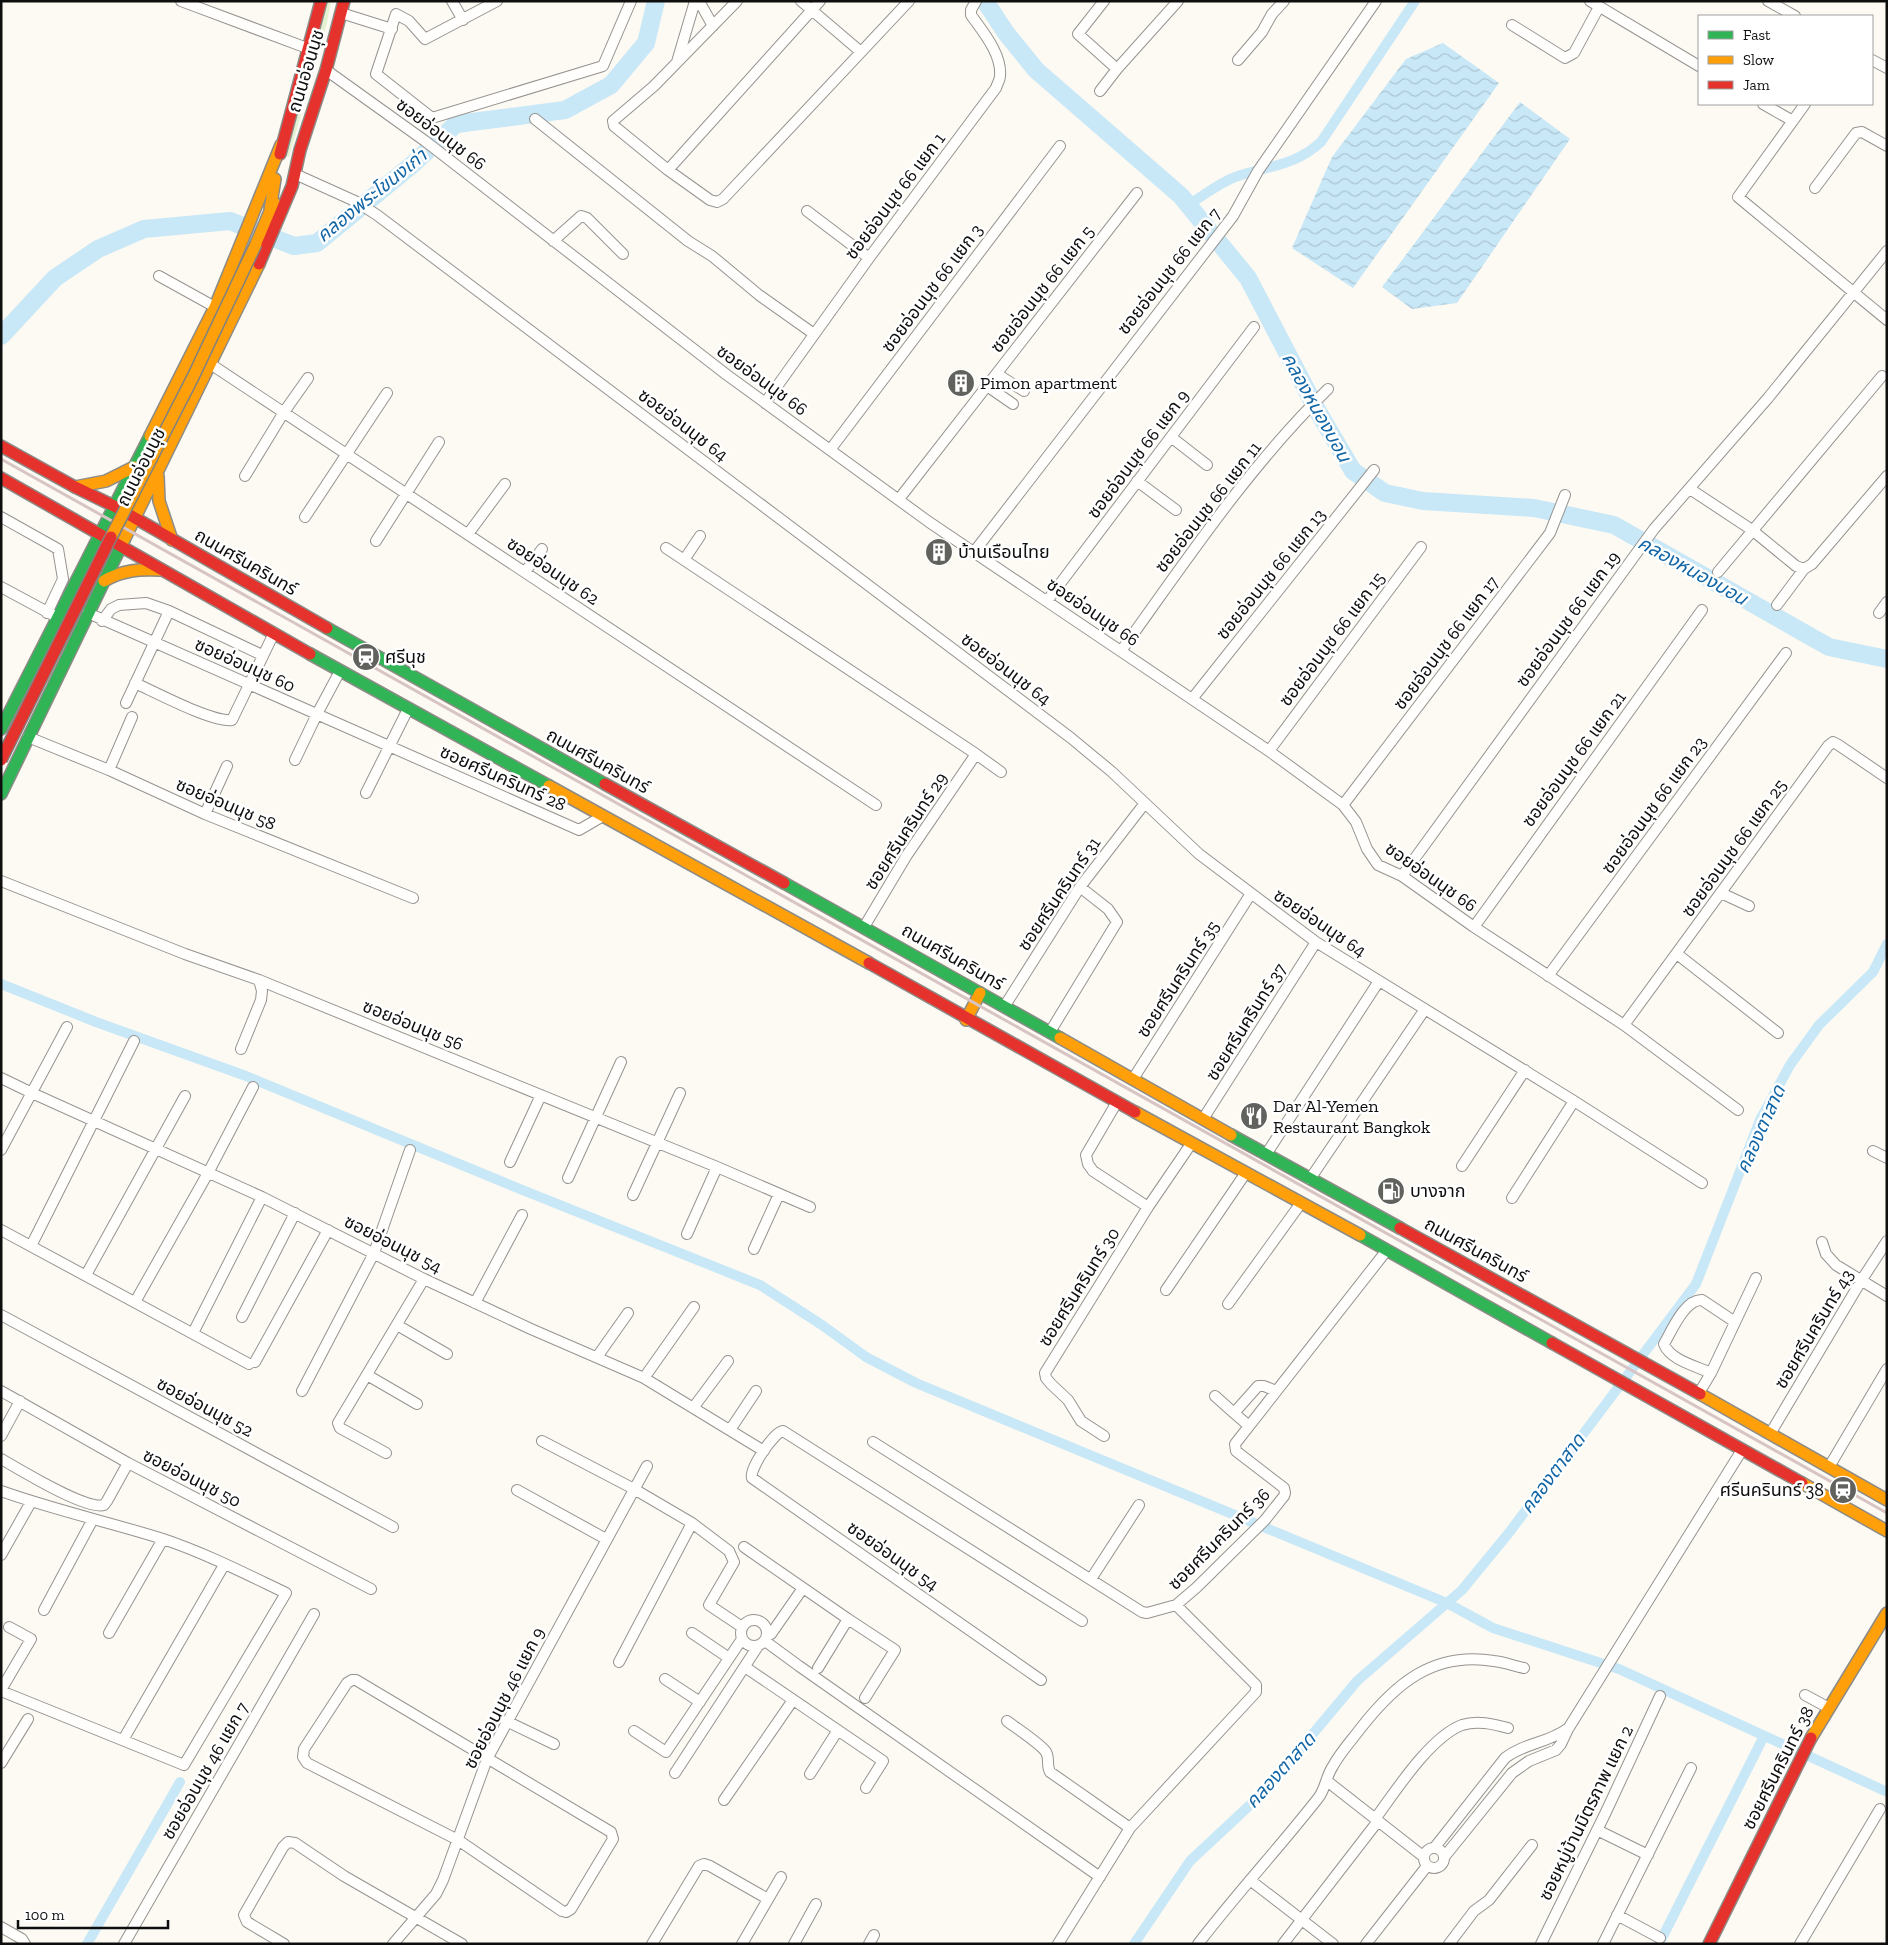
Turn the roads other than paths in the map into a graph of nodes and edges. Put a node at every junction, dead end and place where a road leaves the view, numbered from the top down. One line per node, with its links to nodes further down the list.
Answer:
1 (182, 1): 28 (street)
2 (321, 1): 28 (main road, ถนนอ่อนนุช)
3 (344, 1): 22 (main road, ถนนอ่อนนุช)
4 (452, 1): 24 (street)
5 (497, 1): 24 (street)
6 (631, 1): 27 (street)
7 (695, 1): 32 (street)
8 (699, 1): 26 (street)
9 (738, 1): 26 (street)
10 (801, 1): 21 (street)
11 (820, 1): 21 (street)
12 (909, 1): 29 (street)
13 (1104, 1): 35 (street)
14 (1178, 1): 35 (street)
15 (1284, 1): 30 (street)
16 (1376, 1): 110 (street, ซอยอ่อนนุช 66 แยก 7)
17 (1590, 1): 20 (street)
18 (1768, 1): 23 (street)
19 (974, 3): 55 (street, ซอยอ่อนนุช 66 แยก 1)
20 (1599, 7): 25 (street); 33 (street)
21 (812, 11): 29 (street); 46 (street)
22 (341, 13): 27 (street); 36 (main road, ถนนอ่อนนุช)
23 (1793, 15)
24 (462, 20): 27 (street)
25 (1512, 25)
26 (713, 26): 32 (street)
27 (392, 29)
28 (307, 48): 42 (main road, ถนนอ่อนนุช)
29 (861, 52): 46 (street)
30 (1238, 60)
31 (1873, 61): 34 (street)
32 (677, 63): 46 (street)
33 (1698, 65)
34 (1887, 68)
35 (1117, 69): 37 (street)
36 (326, 70): 45 (main road, ถนนอ่อนนุช); 52 (street, ซอยอ่อนนุช 66)
37 (1100, 91)
38 (1765, 105): 41 (street)
39 (1804, 105): 41 (street)
40 (534, 119): 61 (street)
41 (1793, 121): 57 (street)
42 (281, 145): 50 (main road, ถนนอ่อนนุช); 58 (main road, ถนนอ่อนนุช)
43 (1060, 146): 78 (street, ซอยอ่อนนุช 66 แยก 3)
44 (1887, 146): 48 (street)
45 (300, 150): 47 (main road, ถนนอ่อนนุช); 50 (main road, ถนนอ่อนนุช)
46 (668, 170)
47 (295, 174): 62 (main road, ถนนอ่อนนุช); 155 (street, ซอยอ่อนนุช 64)
48 (1815, 188)
49 (1137, 193): 63 (street, ซอยอ่อนนุช 66 แยก 5)
50 (270, 210): 147 (main road, ถนนอ่อนนุช, bridge)
51 (807, 211): 55 (street)
52 (553, 241): 54 (street); 70 (street, ซอยอ่อนนุช 66)
53 (1887, 251): 57 (street, ซอยอ่อนนุช 66 แยก 19)
54 (623, 254)
55 (869, 258): 61 (street, ซอยอ่อนนุช 66 แยก 1)
56 (159, 276): 58 (street)
57 (1853, 293): 59 (street); 90 (street, ซอยอ่อนนุช 66 แยก 19)
58 (214, 307): 73 (main road, ถนนอ่อนนุช)
59 (1887, 320)
60 (1254, 327): 74 (street, ซอยอ่อนนุช 66 แยก 9)
61 (814, 334): 70 (street, ซอยอ่อนนุช 66 แยก 1)
62 (212, 365): 72 (street, ซอยอ่อนนุช 62); 75 (main road, ถนนอ่อนนุช)
63 (996, 374): 66 (street, ซอยอ่อนนุช 66 แยก 5); 67 (street)
64 (1882, 376): 100 (street)
65 (308, 378): 72 (street)
66 (987, 386): 71 (street); 93 (street, ซอยอ่อนนุช 66 แยก 5)
67 (1024, 391)
68 (1325, 392): 131 (street, ซอยอ่อนนุช 66 แยก 11)
69 (387, 393): 79 (street)
70 (765, 403): 78 (street, ซอยอ่อนนุช 66)
71 (1014, 404)
72 (284, 412): 79 (street, ซอยอ่อนนุช 62); 84 (street)
73 (153, 430): 75 (main road); 81 (main road, ถนนอ่อนนุช)
74 (1171, 437): 80 (street); 87 (street, ซอยอ่อนนุช 66 แยก 9)
75 (174, 441): 83 (main road, ถนนอ่อนนุช)
76 (439, 442): 91 (street)
77 (1, 446): 89 (main road, ถนนศรีนครินทร์)
78 (830, 450): 93 (street, ซอยอ่อนนุช 66)
79 (346, 452): 91 (street, ซอยอ่อนนุช 62); 98 (street)
80 (1207, 465)
81 (135, 466): 89 (main road); 94 (main road, ถนนอ่อนนุช)
82 (1374, 470): 137 (street, ซอยอ่อนนุช 66 แยก 13)
83 (158, 475): 99 (main road, ถนนอ่อนนุช); 104 (main road)
84 (245, 476)
85 (1887, 476): 113 (street)
86 (1, 478): 96 (main road)
87 (1137, 481): 95 (street); 119 (street, ซอยอ่อนนุช 66 แยก 9)
88 (505, 484): 102 (street)
89 (76, 487): 94 (main road, ถนนศรีนครินทร์)
90 (1690, 489): 100 (street); 160 (street, ซอยอ่อนนุช 66 แยก 19)
91 (407, 493): 102 (street, ซอยอ่อนนุช 62); 105 (street)
92 (1565, 495): 157 (street, ซอยอ่อนนุช 66 แยก 17)
93 (899, 500): 110 (street, ซอยอ่อนนุช 66)
94 (114, 506): 99 (main road, ถนนศรีนครินทร์); 101 (main road, ถนนอ่อนนุช)
95 (1176, 510)
96 (61, 511): 101 (main road); 112 (main road)
97 (1, 517): 127 (street)
98 (305, 517)
99 (134, 518): 104 (main road, ถนนศรีนครินทร์); 106 (main road, ถนนอ่อนนุช)
100 (1752, 530): 113 (street); 116 (street)
101 (100, 534): 106 (main road); 112 (main road, ถนนอ่อนนุช)
102 (468, 534): 115 (street, ซอยอ่อนนุช 62)
103 (700, 536): 111 (street)
104 (172, 540): 167 (main road, ถนนศรีนครินทร์)
105 (376, 541)
106 (122, 546): 114 (main road); 117 (main road, ถนนอ่อนนุช)
107 (1421, 547): 145 (street, ซอยอ่อนนุช 66 แยก 15)
108 (666, 548): 111 (street)
109 (542, 549): 115 (street)
110 (974, 552): 119 (street, ซอยอ่อนนุช 66)
111 (684, 560): 146 (street)
112 (82, 568): 121 (main road, ถนนอ่อนนุช)
113 (1804, 569): 122 (street)
114 (162, 570): 117 (main road); 129 (main road)
115 (525, 572): 156 (street, ซอยอ่อนนุช 62)
116 (1718, 572)
117 (104, 581): 125 (main road, ถนนอ่อนนุช)
118 (1, 587): 127 (street)
119 (1047, 601): 131 (street, ซอยอ่อนนุช 66)
120 (1887, 602): 126 (street)
121 (63, 604): 125 (main road); 127 (main road, ถนนอ่อนนุช)
122 (1777, 605)
123 (1702, 610): 168 (street, ซอยอ่อนนุช 66 แยก 21)
124 (169, 611): 128 (street); 130 (street); 133 (street)
125 (88, 613): 128 (street, ซอยอ่อนนุช 60); 143 (main road, ถนนอ่อนนุช)
126 (1879, 613)
127 (52, 615): 142 (main road, ถนนอ่อนนุช)
128 (102, 621): 130 (street, ซอยอ่อนนุช 60)
129 (274, 633): 133 (street); 134 (main road)
130 (153, 642): 135 (street); 136 (street, ซอยอ่อนนุช 60)
131 (1121, 651): 137 (street, ซอยอ่อนนุช 66)
132 (1786, 653): 171 (street, ซอยอ่อนนุช 66 แยก 23)
133 (262, 655): 136 (street)
134 (340, 672): 139 (main road); 140 (street)
135 (135, 683): 136 (street); 138 (street)
136 (249, 685): 140 (street, ซอยอ่อนนุช 60)
137 (1192, 698): 145 (street, ซอยอ่อนนุช 66)
138 (126, 704)
139 (408, 709): 144 (street); 159 (main road)
140 (316, 714): 144 (street, ซอยอ่อนนุช 60); 148 (street)
141 (132, 717): 150 (street)
142 (1, 729)
143 (28, 737): 150 (street, ซอยอ่อนนุช 58); 154 (main road, ถนนอ่อนนุช)
144 (389, 746): 153 (street); 159 (street, ซอยศรีนครินทร์ 28)
145 (1269, 750): 157 (street, ซอยอ่อนนุช 66)
146 (976, 754): 151 (street); 167 (street, ซอยศรีนครินทร์ 29)
147 (1, 760)
148 (295, 760)
149 (227, 766): 158 (street)
150 (109, 770): 158 (street, ซอยอ่อนนุช 58)
151 (1001, 772)
152 (1887, 778): 163 (street, ซอยอ่อนนุช 66 แยก 25)
153 (366, 793)
154 (1, 794)
155 (1145, 803): 162 (street, ซอยศรีนครินทร์ 31); 164 (street, ซอยอ่อนนุช 64)
156 (876, 805)
157 (1343, 805): 160 (street, ซอยอ่อนนุช 66)
158 (205, 814): 165 (street, ซอยอ่อนนุช 58)
159 (602, 816): 177 (main road)
160 (1402, 876): 168 (street, ซอยอ่อนนุช 66)
161 (1, 881): 172 (street, ซอยอ่อนนุช 56)
162 (1080, 887): 175 (street, ซอยศรีนครินทร์ 31); 180 (street)
163 (1721, 893): 166 (street); 170 (street, ซอยอ่อนนุช 66 แยก 25)
164 (1250, 895): 169 (street, ซอยอ่อนนุช 64); 187 (street, ซอยศรีนครินทร์ 35)
165 (413, 898)
166 (1749, 906)
167 (864, 927): 174 (main road, ถนนศรีนครินทร์)
168 (1474, 927): 171 (street, ซอยอ่อนนุช 66)
169 (1316, 942): 173 (street, ซอยอ่อนนุช 64); 197 (street, ซอยศรีนครินทร์ 37)
170 (1677, 954): 179 (street, ซอยอ่อนนุช 66 แยก 25); 181 (street)
171 (1548, 976): 179 (street, ซอยอ่อนนุช 66)
172 (259, 980): 183 (street); 191 (street, ซอยอ่อนนุช 56)
173 (1379, 981): 176 (street, ซอยอ่อนนุช 64); 205 (street)
174 (980, 993): 175 (main road, ถนนศรีนครินทร์); 177 (main road)
175 (1004, 1007): 180 (main road, ถนนศรีนครินทร์)
176 (1425, 1009): 185 (street, ซอยอ่อนนุช 64); 213 (street)
177 (966, 1020): 194 (main road)
178 (67, 1026): 189 (street)
179 (1624, 1026): 195 (street, ซอยอ่อนนุช 66)
180 (1050, 1032): 187 (main road, ถนนศรีนครินทร์)
181 (1778, 1032)
182 (134, 1041): 198 (street)
183 (241, 1049)
184 (621, 1062): 196 (street)
185 (1524, 1070): 193 (street, ซอยอ่อนนุช 64); 208 (street)
186 (1, 1078): 189 (street, ซอยอ่อนนุช 54)
187 (1133, 1080): 197 (main road, ถนนศรีนครินทร์)
188 (253, 1087): 210 (street)
189 (32, 1093): 198 (street, ซอยอ่อนนุช 54); 202 (street)
190 (680, 1093): 199 (street)
191 (541, 1095): 196 (street, ซอยอ่อนนุช 56); 207 (street)
192 (184, 1096): 201 (street)
193 (1574, 1101): 214 (street, ซอยอ่อนนุช 64); 218 (street)
194 (1117, 1102): 200 (main road); 221 (street)
195 (1738, 1110)
196 (596, 1118): 199 (street, ซอยอ่อนนุช 56); 212 (street)
197 (1203, 1119): 205 (main road, ถนนศรีนครินทร์)
198 (93, 1120): 201 (street, ซอยอ่อนนุช 54); 229 (street)
199 (658, 1143): 209 (street, ซอยอ่อนนุช 56); 216 (street)
200 (1191, 1144): 211 (main road); 221 (street, ซอยศรีนครินทร์ 30)
201 (156, 1149): 210 (street, ซอยอ่อนนุช 54); 233 (street)
202 (1, 1150)
203 (410, 1150): 232 (street)
204 (1873, 1150): 206 (street)
205 (1266, 1153): 213 (main road, ถนนศรีนครินทร์)
206 (1887, 1158)
207 (510, 1162)
208 (1462, 1166)
209 (718, 1167): 215 (street, ซอยอ่อนนุช 56); 226 (street)
210 (208, 1173): 217 (street, ซอยอ่อนนุช 54); 239 (street)
211 (1245, 1174): 219 (main road); 237 (street)
212 (568, 1178)
213 (1310, 1178): 260 (main road, ถนนศรีนครินทร์)
214 (1702, 1182)
215 (779, 1194): 220 (street, ซอยอ่อนนุช 56); 230 (street)
216 (633, 1195)
217 (262, 1197): 222 (street, ซอยอ่อนนุช 54); 248 (street)
218 (1512, 1198)
219 (1301, 1203): 231 (main road); 241 (street)
220 (810, 1207)
221 (1148, 1207): 270 (street, ซอยศรีนครินทร์ 30)
222 (294, 1213): 225 (street, ซอยอ่อนนุช 54); 245 (street)
223 (522, 1216): 240 (street)
224 (1, 1230): 229 (street)
225 (328, 1230): 232 (street, ซอยอ่อนนุช 54); 248 (street)
226 (687, 1234)
227 (1887, 1241): 236 (street, ซอยศรีนครินทร์ 43)
228 (1822, 1242): 236 (street)
229 (31, 1246): 233 (street)
230 (754, 1249)
231 (1387, 1250): 258 (street, ซอยศรีนครินทร์ 36); 273 (main road)
232 (374, 1253): 235 (street, ซอยอ่อนนุช 54); 257 (street)
233 (86, 1275): 239 (street)
234 (1756, 1278): 246 (street)
235 (424, 1279): 240 (street, ซอยอ่อนนุช 54); 247 (street)
236 (1861, 1280): 238 (street); 268 (street, ซอยศรีนครินทร์ 43)
237 (1166, 1290)
238 (1887, 1296)
239 (135, 1302): 248 (street)
240 (475, 1302): 250 (street, ซอยอ่อนนุช 54)
241 (1228, 1304)
242 (694, 1307): 255 (street)
243 (628, 1313): 250 (street)
244 (1, 1316): 288 (street, ซอยอ่อนนุช 52)
245 (242, 1317)
246 (1735, 1322): 253 (street); 253 (street)
247 (397, 1325): 249 (street); 254 (street)
248 (193, 1333)
249 (447, 1354)
250 (597, 1357): 255 (street, ซอยอ่อนนุช 54)
251 (728, 1361): 264 (street)
252 (1887, 1369): 279 (street)
253 (1711, 1373): 260 (street)
254 (367, 1375): 263 (street); 275 (street)
255 (644, 1378): 264 (street, ซอยอ่อนนุช 54)
256 (1, 1391): 262 (street, ซอยอ่อนนุช 50)
257 (302, 1391)
258 (1276, 1391): 265 (street); 266 (street, ซอยศรีนครินทร์ 36)
259 (756, 1392): 267 (street)
260 (1698, 1393): 268 (main road, ถนนศรีนครินทร์)
261 (1215, 1396): 265 (street)
262 (20, 1401): 269 (street); 277 (street, ซอยอ่อนนุช 50)
263 (418, 1404)
264 (693, 1408): 267 (street, ซอยอ่อนนุช 54)
265 (1234, 1413): 266 (street)
266 (1249, 1426): 298 (street, ซอยศรีนครินทร์ 36)
267 (730, 1430): 274 (street, ซอยอ่อนนุช 54)
268 (1770, 1434): 279 (main road, ถนนศรีนครินทร์)
269 (1, 1436)
270 (1104, 1436)
271 (542, 1440): 280 (street)
272 (873, 1442): 295 (street, ซอยศรีนครินทร์ 36)
273 (1742, 1450): 289 (main road); 328 (street)
274 (764, 1451): 303 (street, ซอยอ่อนนุช 54); 316 (street, ซอยอ่อนนุช 54)
275 (386, 1453)
276 (1, 1459): 277 (street)
277 (128, 1463): 297 (street, ซอยอ่อนนุช 50)
278 (647, 1466): 280 (street, ซอยอ่อนนุช 46 แยก 9)
279 (1829, 1467): 283 (main road, ถนนศรีนครินทร์)
280 (634, 1489): 287 (street); 291 (street, ซอยอ่อนนุช 46 แยก 9)
281 (517, 1490): 291 (street)
282 (1, 1491): 284 (street)
283 (1887, 1500)
284 (31, 1502): 286 (street); 293 (street)
285 (1139, 1505): 295 (street)
286 (93, 1520): 290 (street); 299 (street)
287 (692, 1523): 305 (street); 311 (street)
288 (393, 1527)
289 (1887, 1531)
290 (163, 1539): 294 (street); 306 (street)
291 (606, 1539): 325 (street, ซอยอ่อนนุช 46 แยก 9)
292 (744, 1547): 296 (street)
293 (1, 1555)
294 (224, 1564): 331 (street); 331 (street)
295 (1091, 1579): 298 (street, ซอยศรีนครินทร์ 36)
296 (803, 1588): 302 (street); 309 (street)
297 (371, 1589)
298 (1176, 1605): 343 (street)
299 (44, 1610)
300 (1887, 1613): 323 (main road, ซอยศรีนครินทร์ 38)
301 (314, 1614): 362 (street, ซอยอ่อนนุช 46 แยก 7)
302 (848, 1620): 313 (street); 320 (street)
303 (1082, 1621)
304 (9, 1627): 317 (street)
305 (742, 1627): 308 (street); 309 (street)
306 (109, 1633)
307 (692, 1633): 310 (street)
308 (742, 1639): 309 (street); 310 (street)
309 (764, 1641): 312 (street); 352 (street)
310 (729, 1658): 322 (street)
311 (619, 1662)
312 (745, 1667): 321 (street); 336 (street)
313 (818, 1668)
314 (1524, 1668): 338 (street)
315 (666, 1679): 322 (street)
316 (1041, 1680)
317 (1, 1690): 331 (street)
318 (1805, 1695): 323 (street)
319 (1660, 1696): 344 (street, ซอยหมู่บ้านมิตรภาพ แยก 2)
320 (865, 1698)
321 (793, 1700): 329 (street); 340 (street)
322 (700, 1702): 330 (street)
323 (1829, 1708): 377 (main road, ซอยศรีนครินทร์ 38)
324 (28, 1718): 334 (street)
325 (506, 1721): 332 (street); 333 (street, ซอยอ่อนนุช 46 แยก 9)
326 (1007, 1721): 343 (street)
327 (1508, 1728): 342 (street)
328 (1568, 1728): 347 (street); 349 (street)
329 (838, 1730): 337 (street); 339 (street)
330 (634, 1731)
331 (123, 1740)
332 (554, 1744)
333 (487, 1759): 345 (street, ซอยอ่อนนุช 46 แยก 9); 345 (street); 345 (street)
334 (1, 1763)
335 (1691, 1768): 348 (street)
336 (675, 1774)
337 (810, 1774)
338 (1326, 1781): 342 (street); 353 (street)
339 (866, 1788)
340 (724, 1800)
341 (1880, 1809): 378 (street)
342 (1376, 1820): 350 (street); 358 (street)
343 (1130, 1828): 352 (street)
344 (1597, 1830): 348 (street); 375 (street, ซอยหมู่บ้านมิตรภาพ แยก 2)
345 (458, 1840): 357 (street, ซอยอ่อนนุช 46 แยก 9)
346 (1532, 1845): 374 (street)
347 (1435, 1847): 349 (street); 350 (street)
348 (1648, 1855): 356 (street)
349 (1445, 1856): 350 (street)
350 (1425, 1861): 373 (street)
351 (781, 1877): 354 (street)
352 (1100, 1877): 369 (street)
353 (1250, 1880): 358 (street); 370 (street)
354 (768, 1899): 366 (street); 367 (street)
355 (816, 1904): 368 (street)
356 (1617, 1915): 360 (street); 376 (street)
357 (417, 1918): 363 (street); 364 (street, ซอยอ่อนนุช 46 แยก 9); 365 (street)
358 (1301, 1919): 371 (street); 372 (street)
359 (1, 1927): 361 (street)
360 (1660, 1938)
361 (25, 1944)
362 (124, 1944)
363 (284, 1944)
364 (394, 1944)
365 (462, 1944)
366 (652, 1944)
367 (742, 1944)
368 (794, 1944)
369 (1058, 1944)
370 (1198, 1944)
371 (1283, 1944)
372 (1333, 1944)
373 (1366, 1944)
374 (1449, 1944)
375 (1541, 1944)
376 (1603, 1944)
377 (1709, 1944)
378 (1800, 1944)

